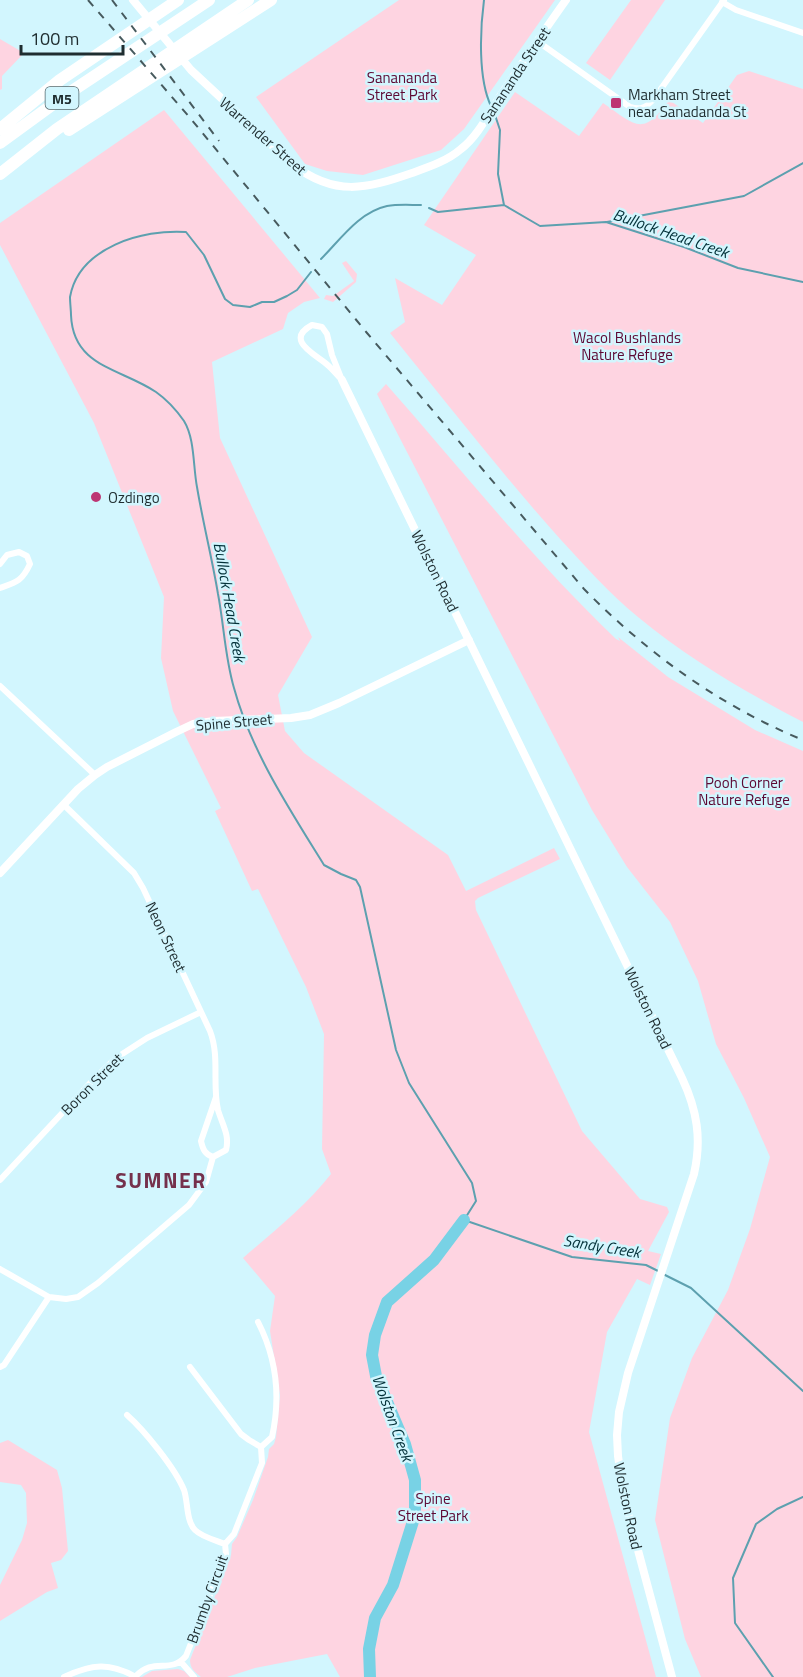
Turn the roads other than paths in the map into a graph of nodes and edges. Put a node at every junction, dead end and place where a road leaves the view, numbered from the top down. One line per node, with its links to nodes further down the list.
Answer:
1 (133, 0): 13 (street, Warrender Street)
2 (177, 0): 11 (highway)
3 (209, 0): 12 (highway, M5)
4 (248, 0): 10 (highway, M5)
5 (271, 0): 10 (highway)
6 (566, 0): 9 (street, Sanananda Street)
7 (723, 1): 8 (street); 9 (street)
8 (803, 33)
9 (537, 41): 13 (street, Sanananda Street)
10 (187, 48): 14 (highway, M5)
11 (0, 129)
12 (0, 143)
13 (463, 149)
14 (0, 174)
15 (342, 380): 15 (street, Wolston Road); 18 (street, Wolston Road)
16 (0, 564): 17 (street)
17 (0, 588)
18 (470, 640): 20 (street, Spine Street); 39 (street, Wolston Road)
19 (0, 686): 20 (street)
20 (94, 775): 21 (street, Spine Street)
21 (64, 805): 22 (street, Spine Street); 23 (street, Neon Street)
22 (0, 873)
23 (201, 1012): 24 (street, Neon Street); 26 (street, Boron Street)
24 (216, 1097): 25 (street, Neon Street); 25 (street, Neon Street)
25 (213, 1157): 28 (street, Neon Street)
26 (0, 1180)
27 (0, 1269): 28 (street)
28 (49, 1297): 30 (street)
29 (258, 1322): 33 (street, Brumby Circuit)
30 (0, 1367)
31 (190, 1367): 33 (street)
32 (127, 1415): 34 (street)
33 (261, 1447): 34 (street, Brumby Circuit)
34 (225, 1544): 35 (street, Brumby Circuit)
35 (181, 1662): 37 (street, Brumby Circuit); 38 (street)
36 (64, 1677): 37 (street)
37 (136, 1677)
38 (194, 1677)
39 (672, 1677)

